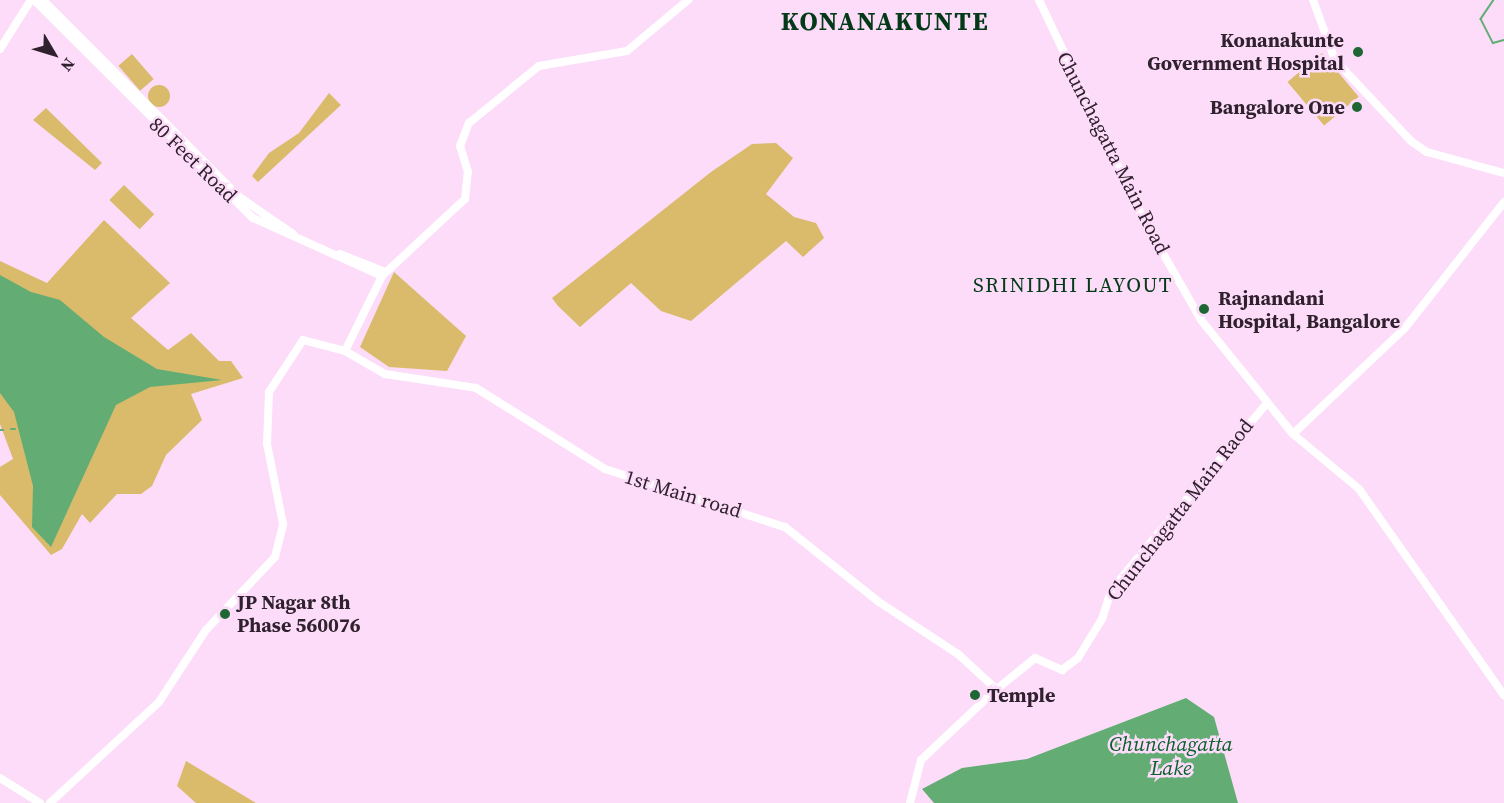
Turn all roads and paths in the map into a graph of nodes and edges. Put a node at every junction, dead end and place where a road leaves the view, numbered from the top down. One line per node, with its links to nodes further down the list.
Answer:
1 (32, 0): 6 (street); 7 (street, 80 Feet Road)
2 (43, 0): 7 (street, 80 Feet Road)
3 (688, 0): 12 (street)
4 (1039, 0): 14 (street, Chunchagatta Main Road)
5 (1313, 0): 8 (street)
6 (0, 49)
7 (110, 74): 12 (street, 80 Feet Road)
8 (1424, 150): 9 (street); 10 (street)
9 (1504, 168)
10 (1504, 173)
11 (1504, 202): 15 (street)
12 (384, 274): 13 (street)
13 (345, 351): 16 (street, 1st Main road); 20 (street, 1st Main road)
14 (1267, 403): 15 (street, Chunchagatta Main Road); 16 (street, Chunchagatta Main Raod)
15 (1293, 434): 17 (street, Chunchagatta Main Road)
16 (996, 689): 21 (street)
17 (1504, 695)
18 (0, 778): 19 (street)
19 (40, 803)
20 (50, 803)
21 (910, 803)

